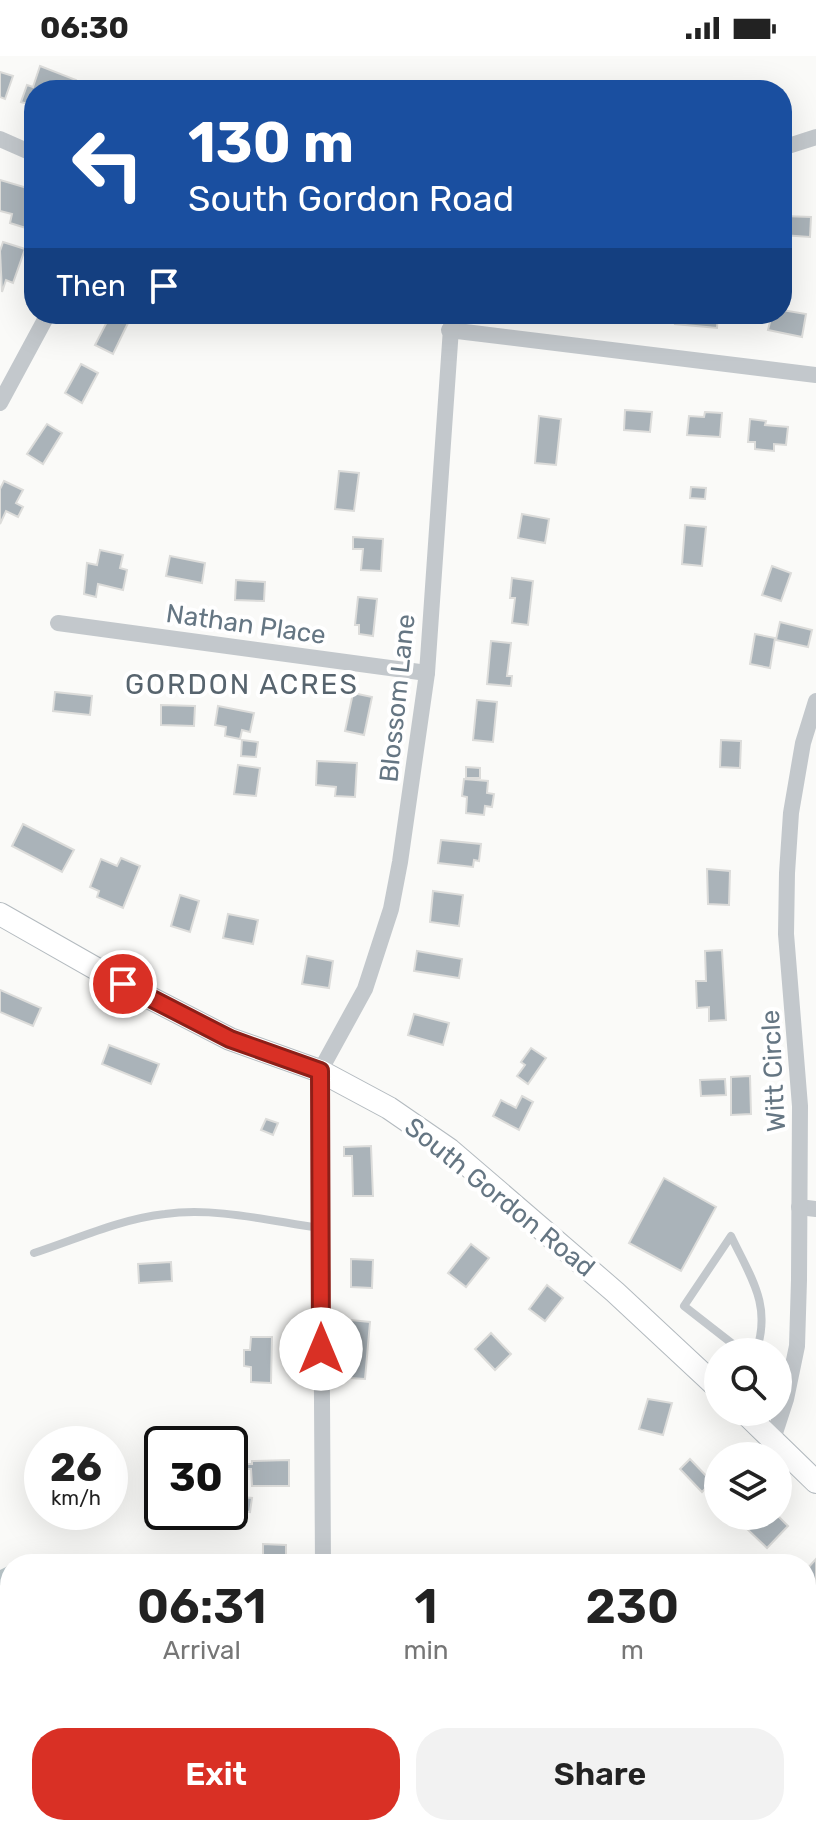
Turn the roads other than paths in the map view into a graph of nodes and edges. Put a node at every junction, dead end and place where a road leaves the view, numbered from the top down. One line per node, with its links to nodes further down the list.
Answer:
1 (816, 137): 3 (street)
2 (0, 139): 4 (street)
3 (792, 145)
4 (24, 150)
5 (43, 324): 9 (street)
6 (450, 324): 11 (street, Blossom Lane)
7 (464, 324): 8 (street)
8 (816, 375)
9 (0, 403)
10 (58, 623): 11 (street, Nathan Place)
11 (427, 673): 14 (street, Blossom Lane)
12 (816, 701): 15 (street, Witt Circle)
13 (0, 914): 14 (street, South Gordon Road)
14 (320, 1071): 16 (street); 21 (street, South Gordon Road)
15 (808, 1208): 20 (street, Witt Circle)
16 (320, 1228): 17 (lane); 26 (street)
17 (34, 1253)
18 (725, 1338): 19 (lane)
19 (760, 1338)
20 (792, 1362)
21 (704, 1375)
22 (759, 1426): 24 (street)
23 (776, 1426): 24 (street, Witt Circle)
24 (773, 1439): 25 (street)
25 (816, 1482)
26 (323, 1554)

